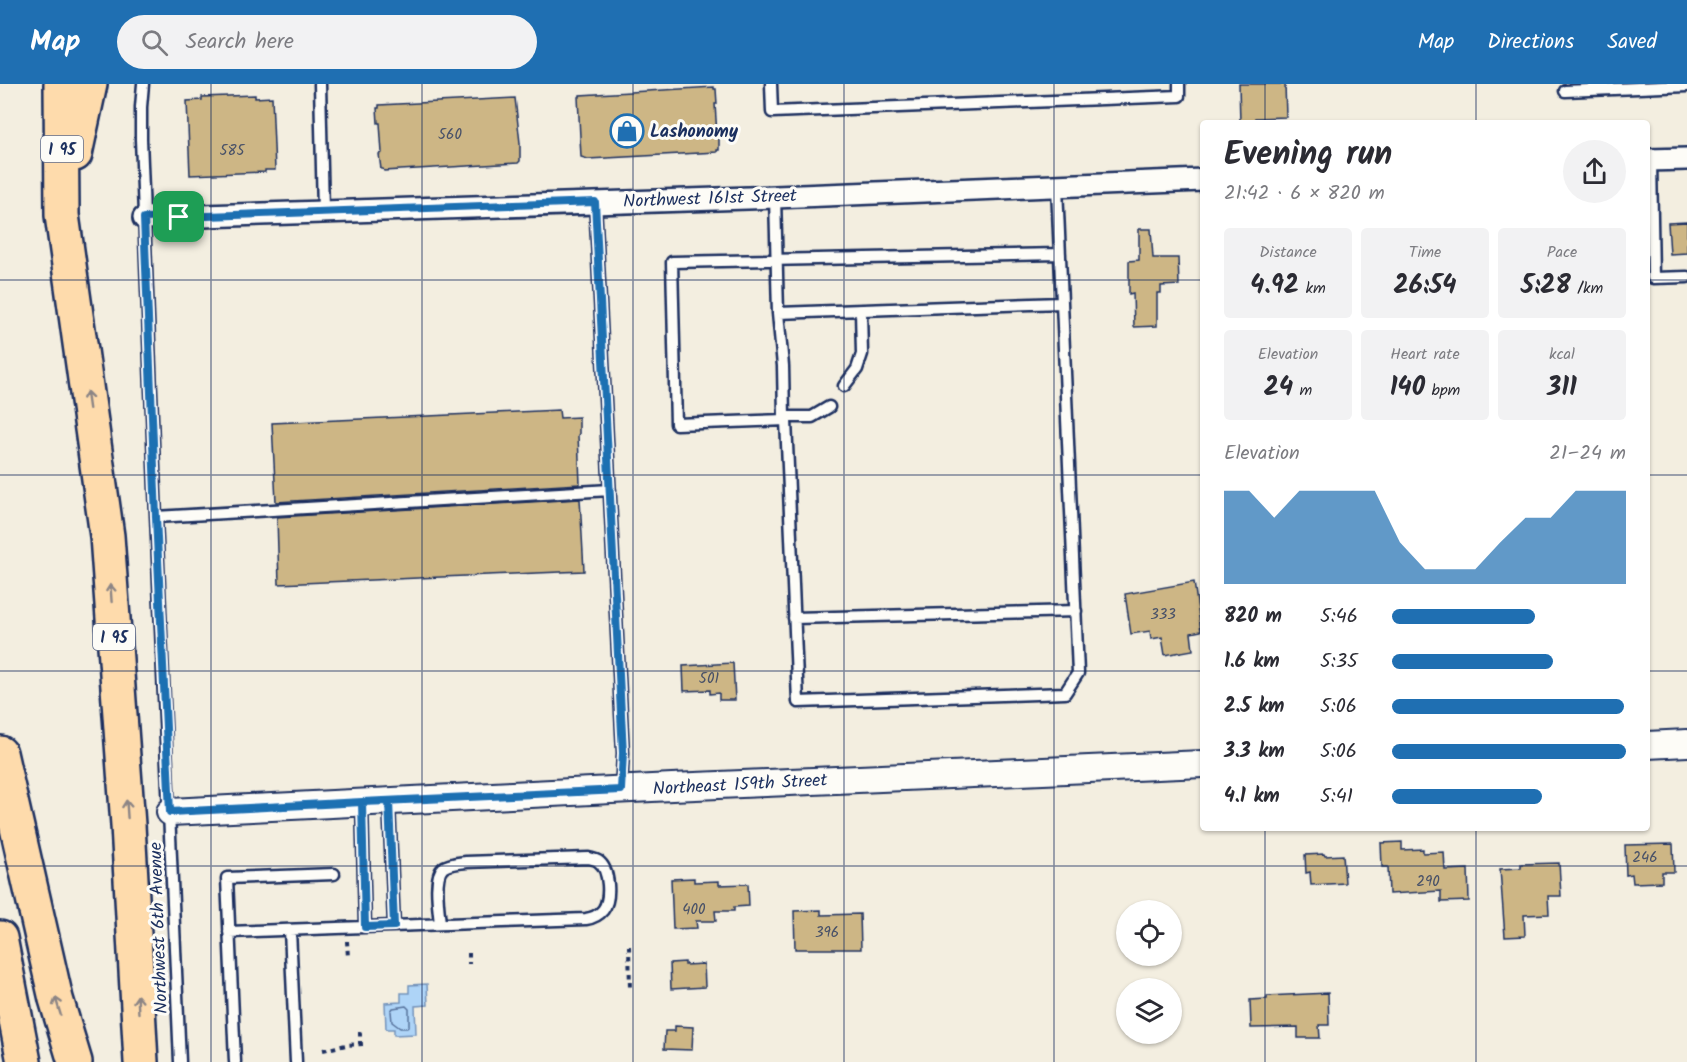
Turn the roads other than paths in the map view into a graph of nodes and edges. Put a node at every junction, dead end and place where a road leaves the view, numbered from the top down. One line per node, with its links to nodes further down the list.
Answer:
1 (62, 84): 17 (highway, I 95)
2 (90, 84): 17 (highway)
3 (143, 84): 18 (lane, Northwest 6th Avenue)
4 (320, 84): 16 (lane)
5 (771, 84): 6 (lane)
6 (1179, 84)
7 (1687, 86): 8 (lane)
8 (1565, 91)
9 (1687, 159): 10 (street)
10 (1650, 160)
11 (1200, 180): 12 (street, Northwest 161st Street)
12 (1058, 187): 14 (street, Northwest 161st Street); 19 (lane)
13 (1650, 190): 21 (lane)
14 (775, 197): 15 (street, Northwest 161st Street); 20 (lane)
15 (595, 202): 16 (street, Northwest 161st Street); 27 (lane)
16 (323, 211): 18 (street, Northwest 161st Street)
17 (62, 215): 48 (highway, I 95, one-way to 17)
18 (144, 218): 28 (lane, Northwest 6th Avenue)
19 (1060, 254): 20 (lane); 22 (lane)
20 (778, 260): 24 (lane); 30 (lane)
21 (1687, 278)
22 (1062, 303): 23 (lane); 29 (lane)
23 (861, 311): 24 (lane); 25 (lane)
24 (778, 313): 26 (lane)
25 (844, 386)
26 (829, 407)
27 (610, 490): 28 (lane); 35 (lane)
28 (156, 517): 38 (lane, Northwest 6th Avenue)
29 (1076, 611): 30 (lane); 30 (lane)
30 (794, 618)
31 (1687, 743): 32 (street)
32 (1650, 745)
33 (0, 753): 47 (highway, one-way to 33)
34 (1200, 764): 35 (street, Northeast 159th Street)
35 (621, 790): 36 (street, Northeast 159th Street)
36 (389, 801): 37 (street, Northeast 159th Street); 41 (lane)
37 (362, 802): 38 (street, Northeast 159th Street); 42 (lane)
38 (170, 812): 49 (lane, Northwest 6th Avenue)
39 (334, 874): 44 (lane)
40 (440, 924): 40 (lane); 41 (lane)
41 (394, 926): 42 (lane)
42 (365, 927): 43 (lane)
43 (290, 930): 44 (lane); 51 (lane)
44 (229, 932): 50 (lane)
45 (0, 938): 46 (highway)
46 (24, 1062)
47 (75, 1062)
48 (141, 1062)
49 (180, 1062)
50 (235, 1062)
51 (296, 1062)

